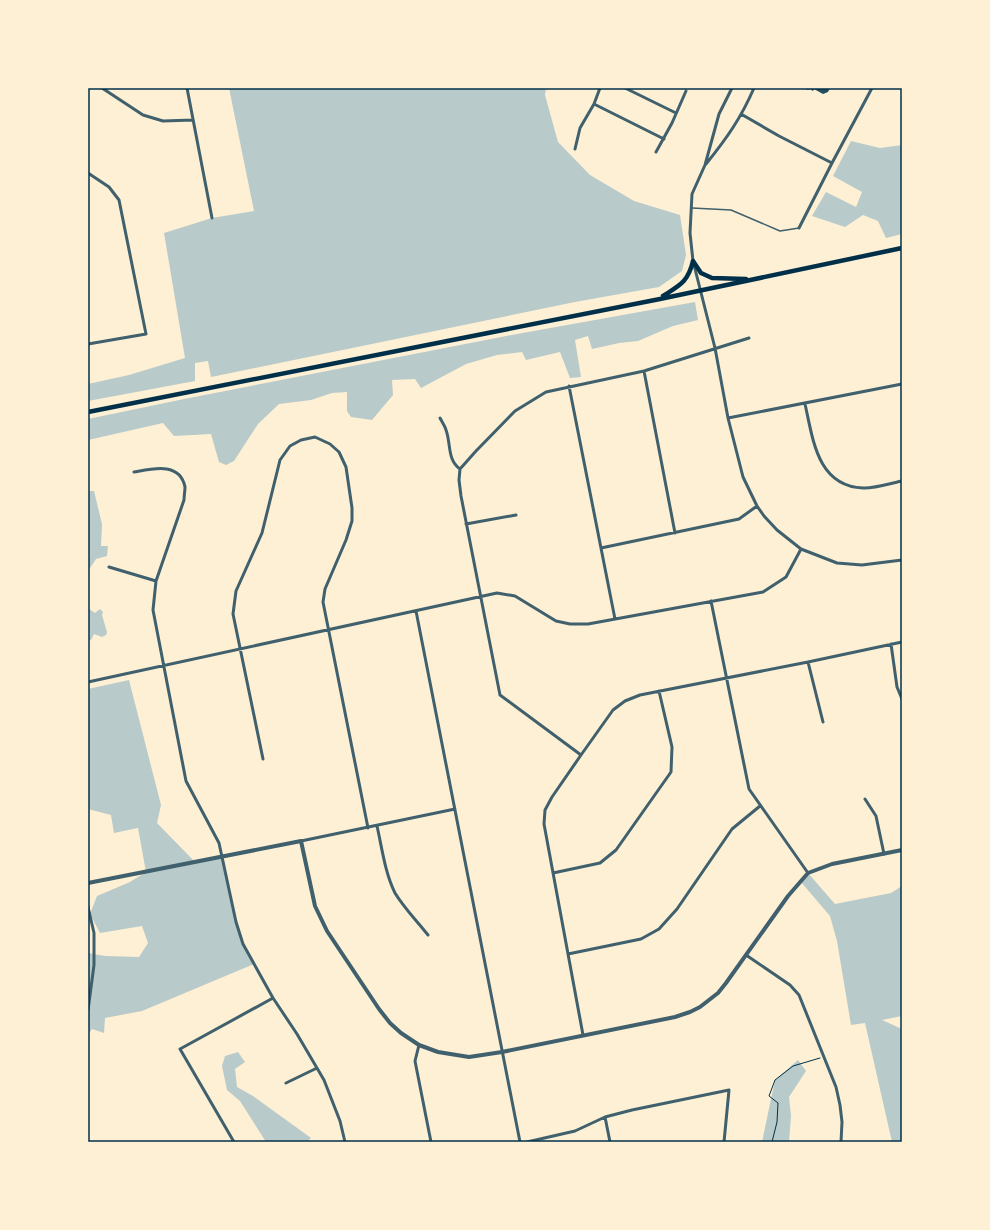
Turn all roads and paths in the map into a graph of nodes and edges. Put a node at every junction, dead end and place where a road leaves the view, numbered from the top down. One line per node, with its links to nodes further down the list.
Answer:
1 (102, 88): 12 (street)
2 (187, 88): 12 (street)
3 (600, 88): 9 (street)
4 (625, 88): 10 (street)
5 (732, 88): 17 (street)
6 (754, 88): 11 (street)
7 (872, 88): 16 (street)
8 (686, 91): 10 (street)
9 (594, 104): 13 (street); 14 (street)
10 (676, 113): 13 (street)
11 (741, 114): 16 (street); 17 (street)
12 (193, 120): 20 (street)
13 (664, 139): 15 (street)
14 (575, 149)
15 (656, 152)
16 (832, 163): 21 (street)
17 (705, 165): 19 (street)
18 (88, 173): 28 (street)
19 (690, 208): 21 (lane); 23 (street)
20 (212, 218)
21 (799, 228)
22 (902, 248): 24 (main road)
23 (693, 261): 24 (main road); 25 (street); 26 (main road)
24 (754, 279): 25 (main road)
25 (700, 290): 26 (main road); 29 (street)
26 (660, 299): 34 (main road)
27 (749, 338): 29 (street)
28 (88, 344)
29 (715, 348): 30 (street); 36 (street)
30 (644, 371): 32 (street); 43 (street)
31 (902, 384): 33 (street)
32 (569, 386): 37 (street); 44 (street)
33 (805, 404): 36 (street); 39 (street)
34 (88, 412)
35 (440, 418): 37 (street)
36 (728, 418): 40 (street)
37 (460, 469): 42 (street)
38 (134, 472): 48 (street)
39 (902, 481)
40 (757, 506): 43 (street); 45 (street)
41 (516, 515): 42 (street)
42 (466, 524): 49 (street)
43 (675, 533): 44 (street)
44 (601, 548): 52 (street)
45 (801, 549): 46 (street); 50 (street)
46 (902, 560)
47 (109, 567): 48 (street)
48 (156, 581): 58 (street)
49 (480, 597): 51 (street); 52 (street); 64 (street)
50 (711, 602): 52 (street); 59 (street)
51 (416, 611): 53 (street); 68 (street)
52 (615, 619)
53 (329, 630): 56 (street); 56 (street); 70 (street)
54 (902, 642): 55 (street)
55 (891, 644): 57 (street); 62 (street)
56 (240, 649): 58 (street); 65 (street)
57 (808, 662): 59 (street); 63 (street)
58 (164, 666): 60 (street); 74 (street)
59 (727, 678): 61 (street); 67 (street)
60 (88, 682)
61 (659, 691): 64 (street); 75 (street)
62 (902, 699)
63 (823, 722)
64 (582, 755): 75 (street)
65 (263, 759)
66 (865, 799): 73 (street)
67 (760, 806): 76 (street); 80 (street)
68 (455, 809): 69 (street); 86 (street)
69 (377, 826): 70 (street); 79 (street)
70 (368, 828): 71 (street)
71 (301, 841): 74 (street); 85 (street)
72 (902, 850): 73 (street)
73 (884, 854): 76 (street)
74 (222, 857): 77 (street); 82 (street)
75 (553, 873): 80 (street)
76 (808, 874): 81 (street)
77 (88, 883)
78 (88, 907): 83 (street)
79 (428, 935)
80 (568, 954): 84 (street)
81 (746, 955): 84 (street); 87 (street)
82 (273, 998): 88 (street); 91 (street)
83 (88, 1010)
84 (583, 1035): 86 (street)
85 (419, 1045): 86 (street); 93 (street)
86 (502, 1052): 94 (street)
87 (824, 1057): 98 (path); 99 (street)
88 (317, 1068): 89 (street); 92 (street)
89 (286, 1083)
90 (605, 1117): 95 (street); 96 (street); 97 (street)
91 (234, 1142)
92 (345, 1142)
93 (431, 1142)
94 (520, 1142)
95 (527, 1142)
96 (610, 1142)
97 (724, 1142)
98 (772, 1142)
99 (840, 1142)

